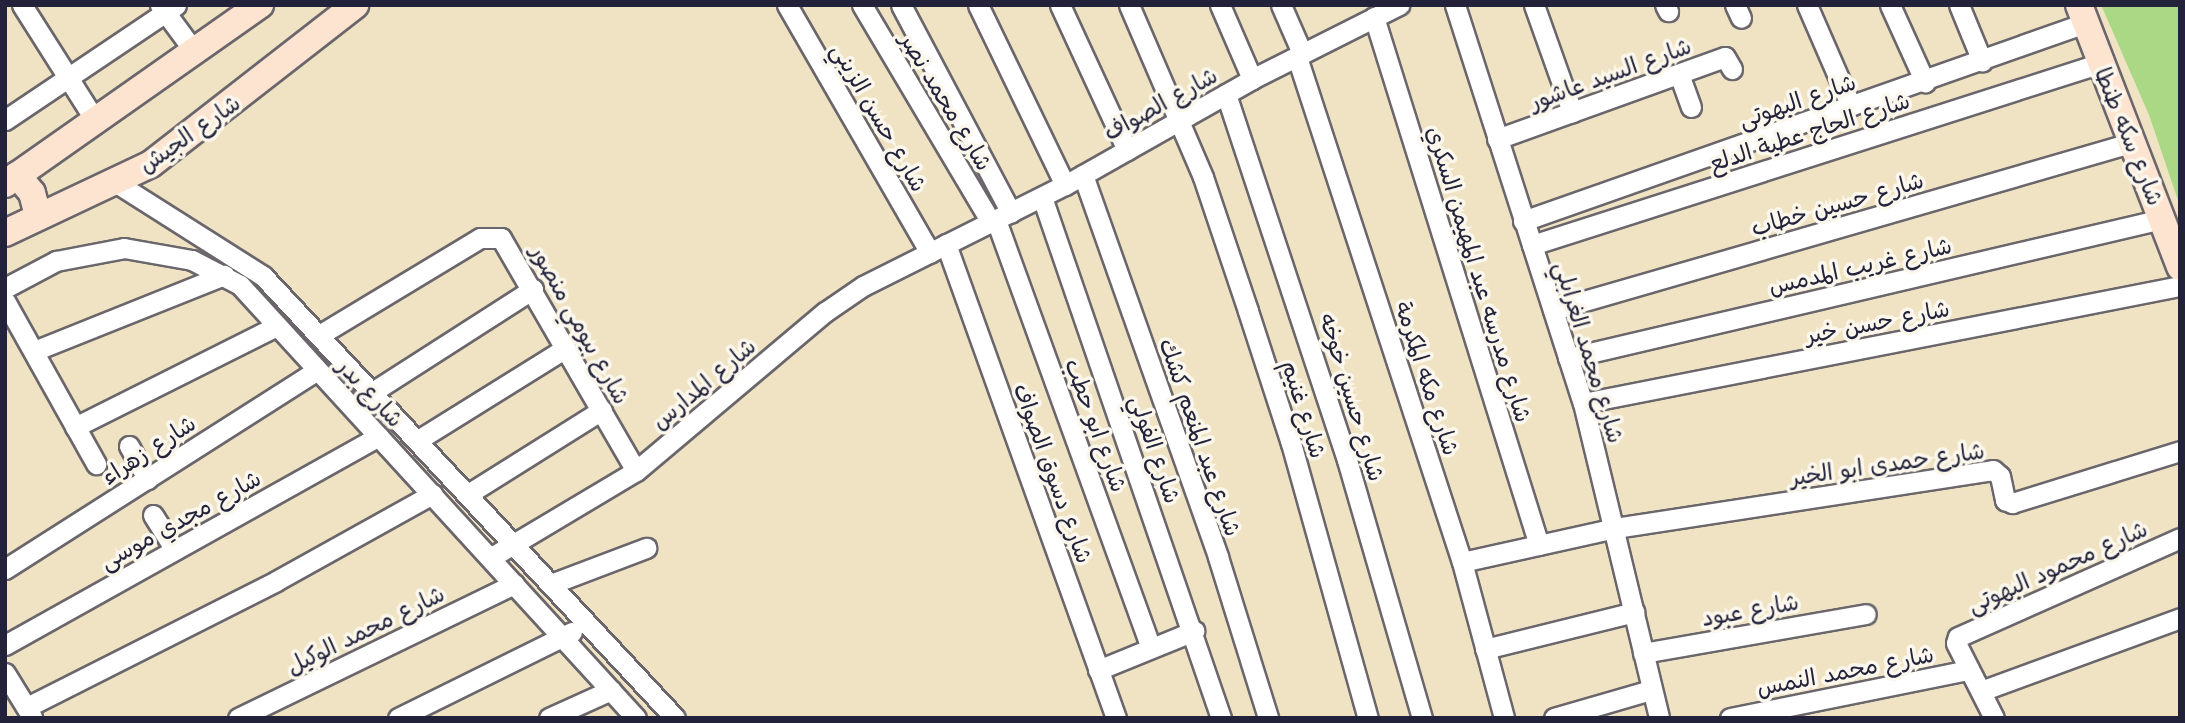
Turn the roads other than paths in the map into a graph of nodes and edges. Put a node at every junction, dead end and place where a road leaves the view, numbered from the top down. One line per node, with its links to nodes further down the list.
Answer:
1 (22, 5): 28 (street)
2 (355, 5): 42 (main road, شارع الجيش)
3 (787, 5): 51 (street, شارع حسن الزيني)
4 (862, 5): 46 (street, شارع محمد نصر)
5 (901, 5): 46 (street)
6 (978, 5): 43 (street)
7 (1060, 5): 39 (street)
8 (1129, 5): 34 (street, شارع غنيم)
9 (1220, 5): 27 (street)
10 (1281, 5): 22 (street, شارع مكه المكرمة)
11 (1399, 5): 19 (street, شارع الصواف)
12 (1455, 5): 37 (street, شارع محمد الغرابلي)
13 (1535, 5): 33 (street)
14 (1807, 5): 31 (street)
15 (1890, 5): 29 (street)
16 (1959, 5): 23 (street)
17 (167, 8): 21 (street); 28 (street)
18 (249, 8): 21 (main road)
19 (1370, 14): 22 (street, شارع الصواف); 82 (street, شارع مدرسه عبد المهيمن السكري)
20 (2082, 14): 23 (street, شارع البهوتى); 24 (main road, شارع سكه طنطا)
21 (194, 51): 36 (main road)
22 (1299, 55): 27 (street, شارع الصواف); 86 (street, شارع مكه المكرمة)
23 (1982, 61): 29 (street, شارع البهوتى)
24 (2101, 63): 38 (main road, شارع سكه طنطا); 50 (street, شارع الحاج عطية الدلع)
25 (1732, 69): 26 (street, شارع السيد عاشور)
26 (1679, 74): 32 (street); 33 (street, شارع السيد عاشور)
27 (1252, 79): 30 (street, شارع الصواف)
28 (67, 81): 35 (street); 36 (street)
29 (1925, 82): 31 (street, شارع البهوتى)
30 (1226, 94): 34 (street, شارع الصواف); 116 (street, شارع حسين خوخه)
31 (1852, 106): 48 (street, شارع البهوتى)
32 (1691, 107)
33 (1572, 113): 37 (street, شارع السيد عاشور)
34 (1180, 119): 39 (street, شارع الصواف); 115 (street, شارع غنيم)
35 (5, 120)
36 (95, 120): 41 (main road)
37 (1497, 139): 48 (street, شارع محمد الغرابلي)
38 (2134, 142): 47 (main road, شارع سكه طنطا); 58 (street, شارع حسين خطاب)
39 (1127, 150): 40 (street, شارع الصواف)
40 (1083, 175): 43 (street, شارع الصواف); 114 (street, شارع عبد المنعم كشك)
41 (11, 180): 45 (main road)
42 (115, 182): 45 (main road, شارع الجيش); 60 (street, شارع بدر)
43 (1065, 185): 44 (street, شارع الصواف)
44 (1042, 197): 46 (street, شارع الصواف); 94 (street, شارع الفولي)
45 (38, 216): 49 (main road, شارع الجيش)
46 (999, 218): 51 (street, شارع الصواف); 97 (street, شارع ابو حطب)
47 (2162, 219): 52 (main road, شارع سكه طنطا); 63 (street, شارع غريب المدمس)
48 (1523, 221): 50 (street, شارع محمد الغرابلي)
49 (5, 233)
50 (1532, 245): 58 (street, شارع محمد الغرابلي)
51 (938, 248): 74 (street, شارع المدارس); 100 (street, شارع دسوق الصواف)
52 (2180, 267)
53 (224, 275): 55 (street, شارع بدر); 59 (street, شارع بدر); 62 (street)
54 (2180, 286): 66 (street, شارع حسن خير)
55 (5, 288)
56 (533, 289): 60 (street, شارع بيومي منصور); 61 (street, شارع بيومي منصور); 65 (street)
57 (5, 301): 62 (street)
58 (1553, 310): 63 (street, شارع محمد الغرابلي)
59 (277, 326): 64 (street, شارع بدر); 68 (street)
60 (321, 334): 65 (street, شارع بدر)
61 (566, 348): 67 (street, شارع بيومي منصور); 70 (street)
62 (34, 351): 68 (street)
63 (1568, 358): 66 (street, شارع محمد الغرابلي)
64 (317, 370): 69 (street, شارع بدر); 75 (street, شارع زهراء)
65 (374, 391): 70 (street, شارع بدر)
66 (1583, 403): 79 (street, شارع محمد الغرابلي)
67 (602, 410): 74 (street, شارع بيومي منصور); 77 (street)
68 (75, 426): 73 (street)
69 (379, 436): 76 (street, شارع بدر); 84 (street, شارع مجدي موسى)
70 (418, 440): 77 (street, شارع بدر)
71 (129, 446): 75 (street)
72 (2180, 451): 79 (street, شارع حمدى ابو الخير)
73 (96, 464)
74 (636, 471): 81 (street, شارع المدارس)
75 (147, 479): 87 (street, شارع زهراء)
76 (432, 494): 85 (street, شارع بدر); 106 (street)
77 (468, 494): 81 (street, شارع بدر)
78 (153, 515): 84 (street)
79 (1615, 528): 82 (street); 90 (street, شارع محمد الغرابلي)
80 (2180, 538): 101 (street, شارع محمود البهوتى)
81 (513, 543): 85 (street, شارع المدارس); 89 (street, شارع بدر)
82 (1539, 545): 86 (street)
83 (646, 548): 89 (street)
84 (175, 550): 96 (street, شارع مجدي موسى)
85 (490, 558): 88 (street, شارع بدر)
86 (1462, 562): 98 (street, شارع مكه المكرمة)
87 (5, 569)
88 (514, 584): 95 (street, شارع بدر); 107 (street, شارع محمد الوكيل)
89 (551, 584): 93 (street, شارع بدر)
90 (1634, 612): 98 (street); 99 (street, شارع محمد الغرابلي)
91 (1866, 614): 99 (street, شارع عبود)
92 (2180, 618): 105 (street)
93 (585, 621): 95 (street); 111 (street, شارع بدر)
94 (1194, 631): 97 (street); 113 (street, شارع الفولي)
95 (564, 639): 103 (street, شارع بدر); 108 (street)
96 (5, 645)
97 (1151, 648): 100 (street)
98 (1485, 649): 117 (street, شارع مكه المكرمة)
99 (1643, 653): 104 (street, شارع محمد الغرابلي)
100 (1098, 670): 112 (street, شارع دسوق الصواف)
101 (1969, 670): 105 (street); 120 (street, شارع محمد النمس)
102 (5, 673): 106 (street)
103 (611, 690): 109 (street); 110 (street, شارع بدر)
104 (1651, 690): 118 (street); 119 (street, شارع محمد الغرابلي)
105 (1981, 691): 121 (street)
106 (29, 713)
107 (239, 718)
108 (398, 718)
109 (549, 718)
110 (636, 718)
111 (675, 718)
112 (1116, 718)
113 (1221, 718)
114 (1268, 718)
115 (1368, 718)
116 (1422, 718)
117 (1504, 718)
118 (1554, 718)
119 (1659, 718)
120 (1730, 718)
121 (1994, 718)

